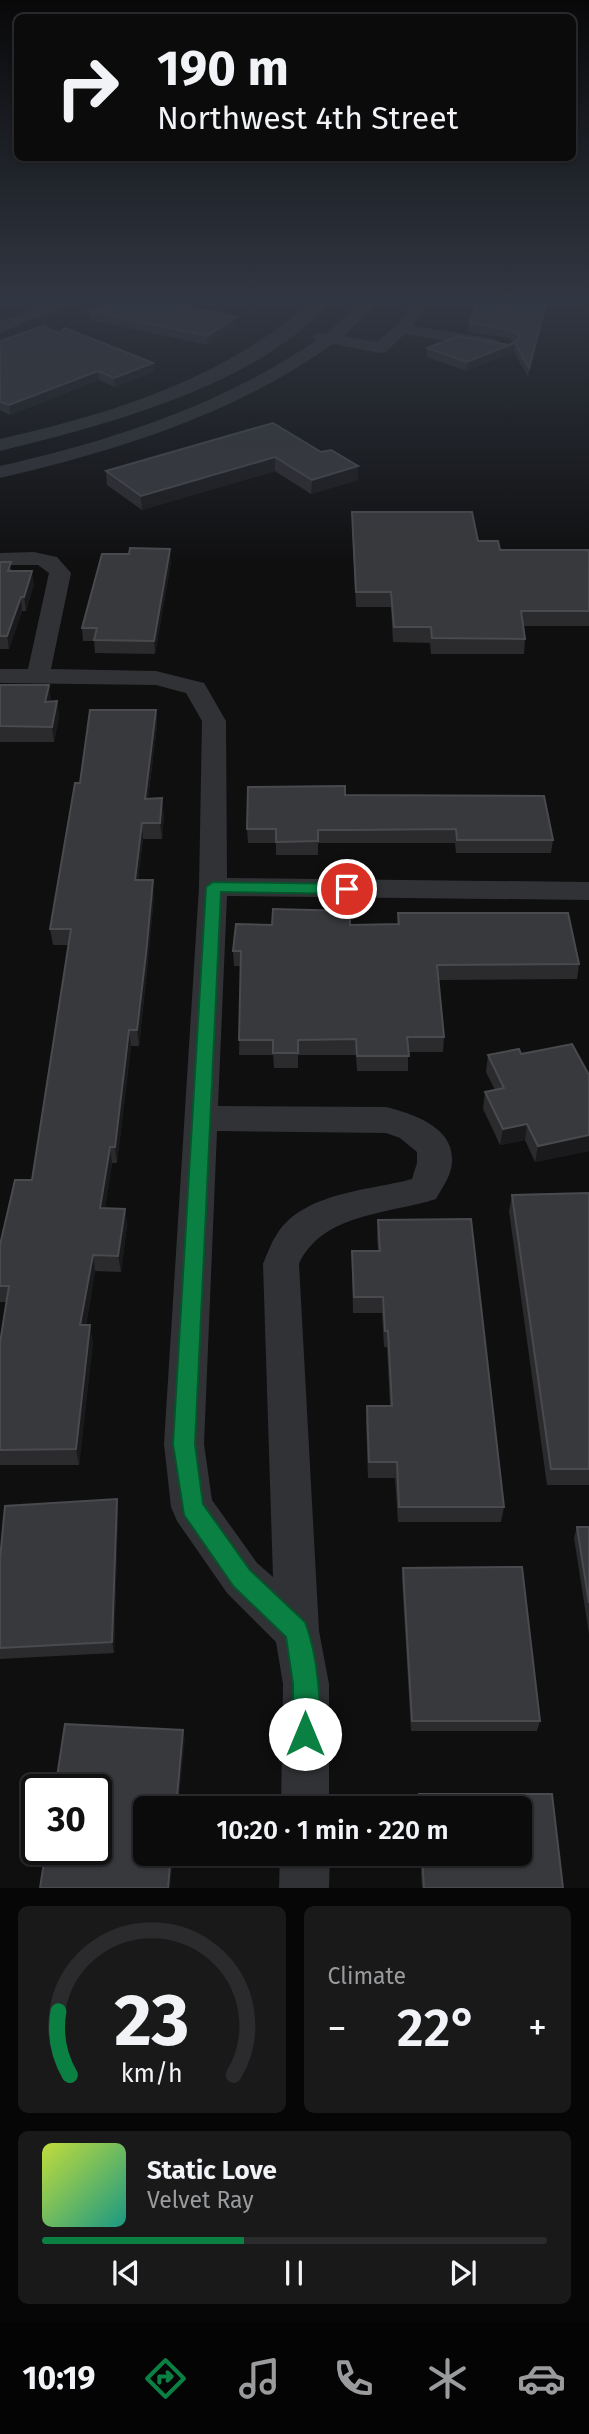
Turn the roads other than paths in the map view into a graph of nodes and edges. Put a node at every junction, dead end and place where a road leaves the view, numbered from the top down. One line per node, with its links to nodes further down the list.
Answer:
1 (181, 388): 3 (street)
2 (251, 388): 4 (street)
3 (0, 445)
4 (0, 472)
5 (0, 559): 7 (street)
6 (0, 676): 7 (street)
7 (37, 676): 8 (street)
8 (213, 887): 9 (street); 10 (street)
9 (589, 891)
10 (201, 1118): 11 (street); 11 (street)
11 (297, 1631): 12 (street)
12 (305, 1796)
13 (305, 1866): 14 (street)
14 (304, 1888)

